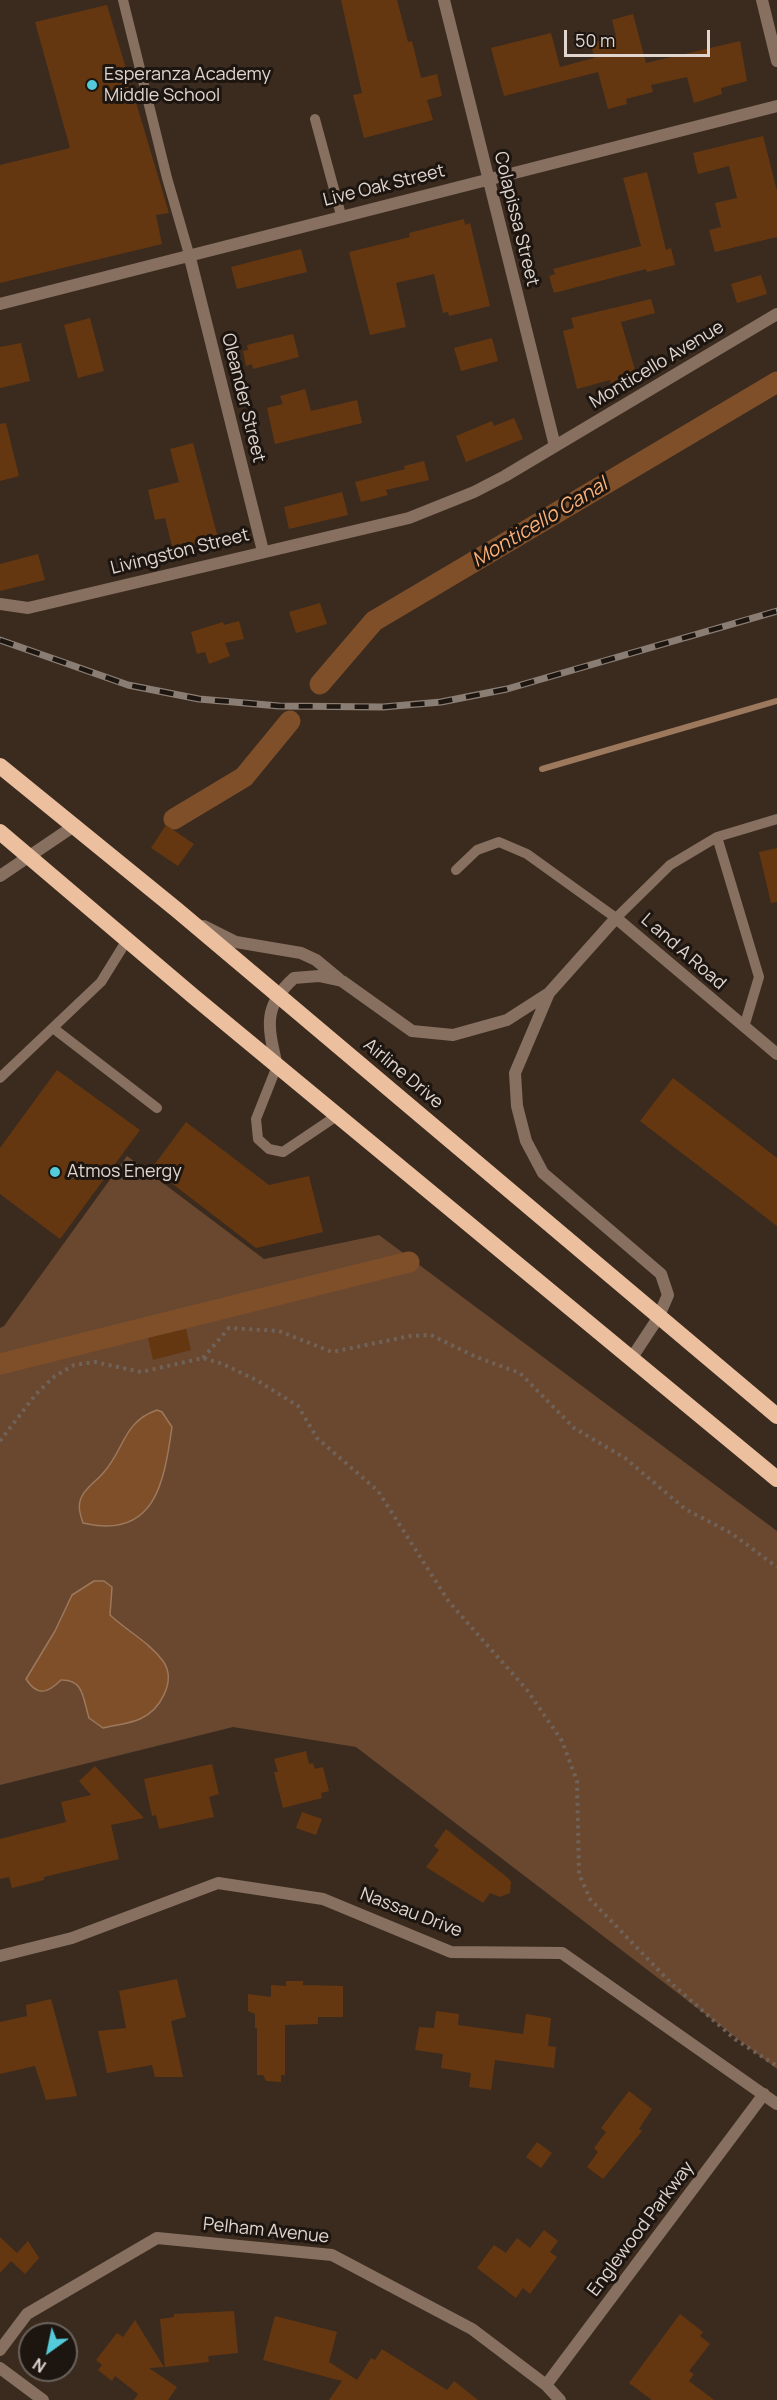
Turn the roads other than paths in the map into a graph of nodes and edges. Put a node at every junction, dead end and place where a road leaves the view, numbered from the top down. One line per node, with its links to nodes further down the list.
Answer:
1 (123, 0): 9 (lane)
2 (444, 0): 7 (street, Colapissa Street)
3 (762, 0): 4 (street)
4 (777, 61)
5 (777, 106): 7 (street, Live Oak Street)
6 (315, 119): 8 (lane)
7 (487, 178): 8 (street, Live Oak Street); 12 (street, Colapissa Street)
8 (341, 215): 9 (street, Live Oak Street)
9 (189, 254): 10 (street, Live Oak Street); 14 (street, Oleander Street)
10 (0, 304)
11 (777, 314): 12 (street, Monticello Avenue)
12 (555, 446): 13 (street, Monticello Avenue)
13 (368, 526): 14 (street, Livingston Street)
14 (263, 551): 15 (street, Livingston Street)
15 (0, 604)
16 (0, 766): 18 (highway, Airline Drive)
17 (777, 819): 20 (lane)
18 (74, 826): 21 (street); 24 (highway, Airline Drive)
19 (0, 832): 21 (highway)
20 (717, 837): 25 (lane); 30 (lane)
21 (30, 857): 23 (street); 26 (highway)
22 (456, 870): 25 (lane)
23 (0, 876)
24 (177, 910): 27 (street); 29 (highway, Airline Drive)
25 (616, 918): 28 (street, L and A Road); 30 (street, L and A Road)
26 (127, 939): 31 (lane); 33 (highway)
27 (342, 981): 28 (street); 29 (street)
28 (549, 993): 37 (street)
29 (278, 994): 33 (street); 37 (highway, Airline Drive)
30 (744, 1027): 32 (street, L and A Road)
31 (52, 1028): 34 (lane); 35 (lane)
32 (777, 1054)
33 (278, 1066): 36 (highway); 36 (lane)
34 (0, 1078)
35 (156, 1108)
36 (338, 1115): 38 (highway)
37 (658, 1318): 38 (street); 39 (highway, Airline Drive)
38 (631, 1359): 40 (highway)
39 (777, 1416)
40 (777, 1479)
41 (0, 1956): 42 (street, Nassau Drive)
42 (764, 2094): 43 (street, Nassau Drive); 46 (street, Englewood Parkway)
43 (777, 2104)
44 (0, 2350): 46 (street, Pelham Avenue)
45 (0, 2368): 47 (street)
46 (546, 2385): 48 (street, Pelham Avenue)
47 (43, 2400)
48 (560, 2400)

